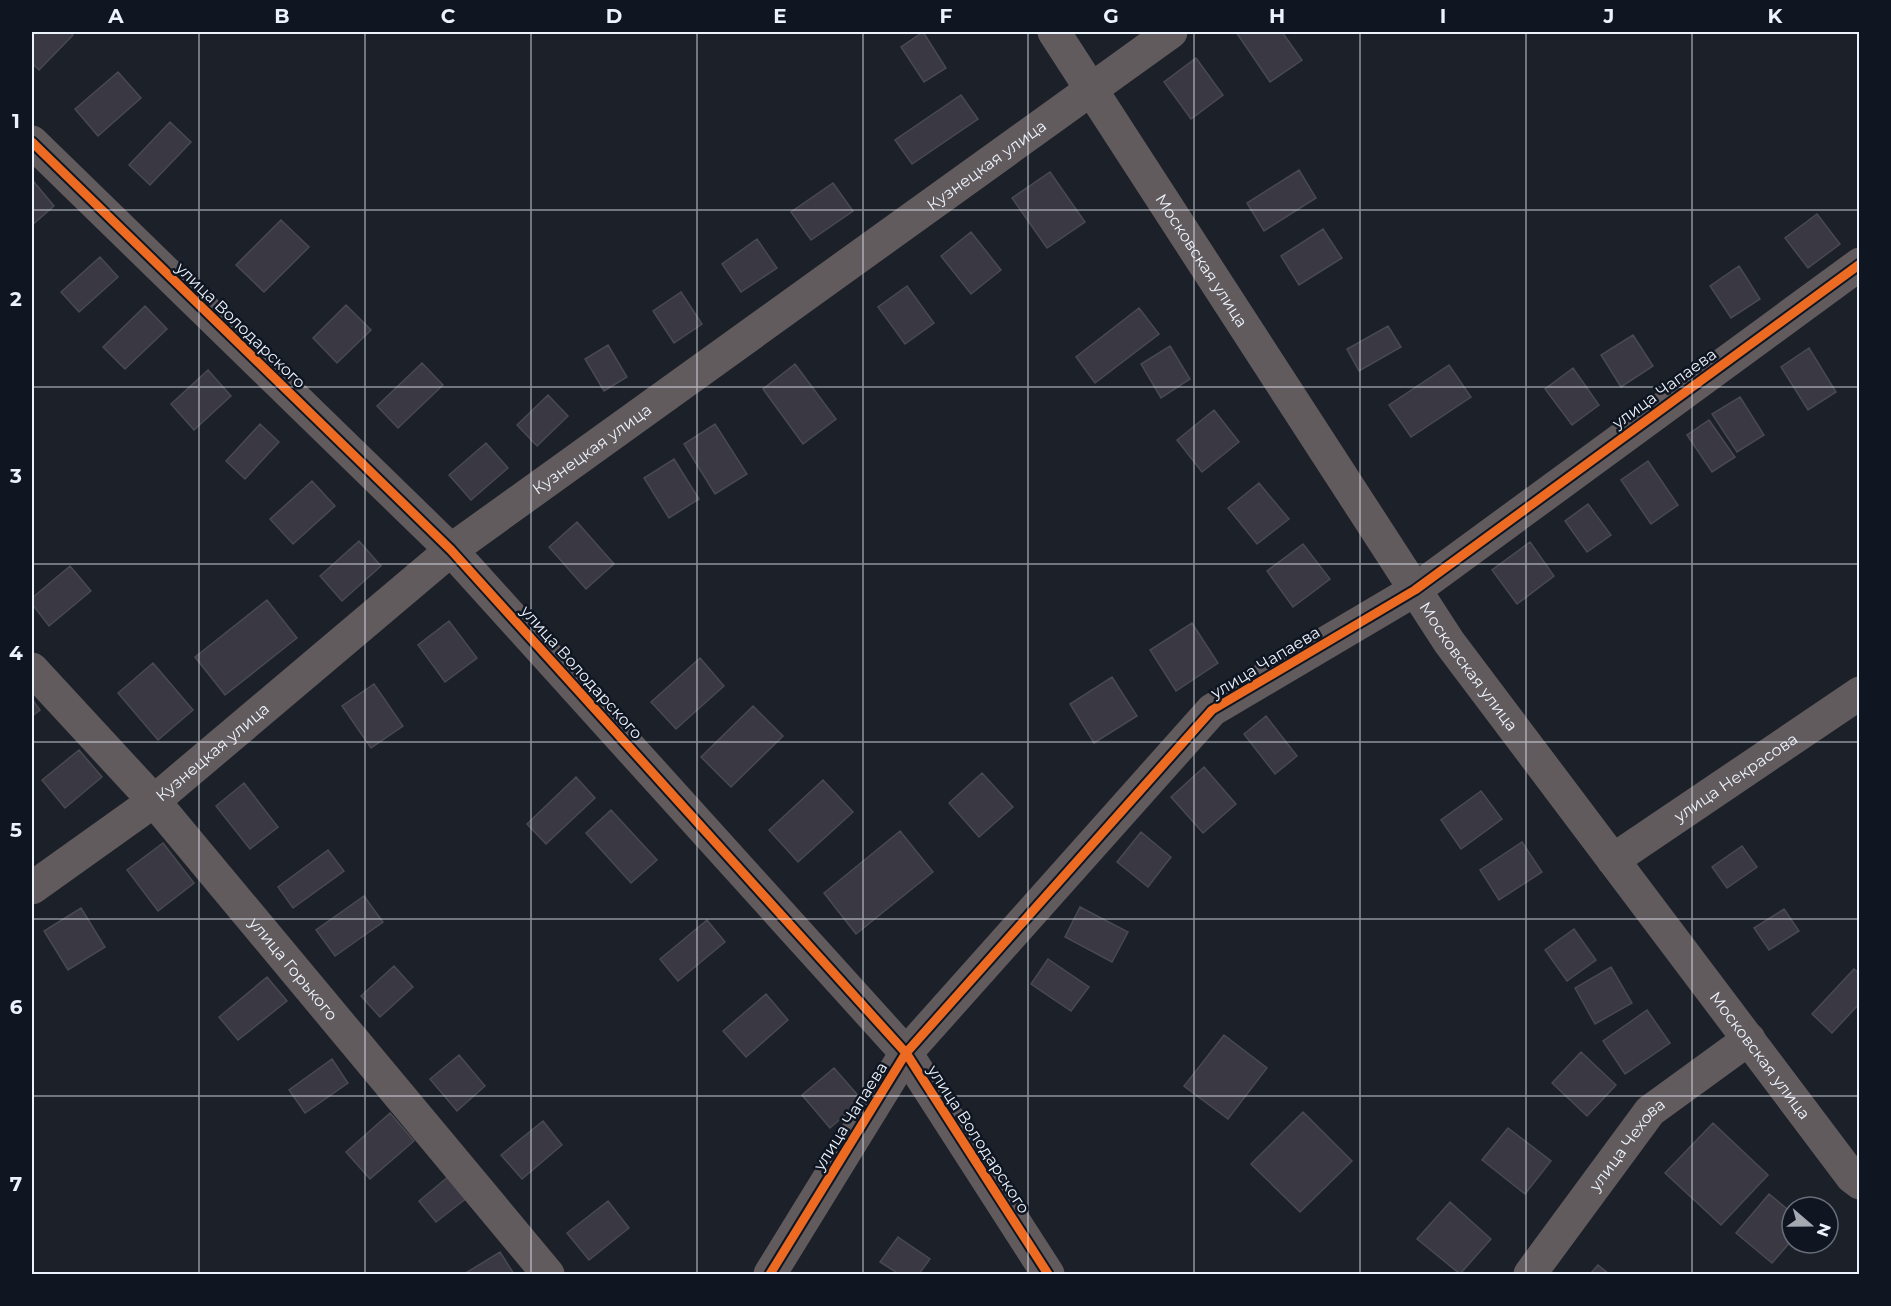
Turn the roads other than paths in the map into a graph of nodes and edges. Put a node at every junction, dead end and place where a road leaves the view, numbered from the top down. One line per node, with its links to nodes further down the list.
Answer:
1 (1054, 32): 3 (street, Московская улица)
2 (1171, 32): 3 (street, Кузнецкая улица)
3 (1091, 89): 6 (street, Кузнецкая улица); 7 (street, Московская улица)
4 (32, 142): 6 (street, улица Володарского)
5 (1860, 264): 7 (street, улица Чапаева)
6 (451, 550): 10 (street, Кузнецкая улица); 14 (street, улица Володарского)
7 (1415, 590): 11 (street, Московская улица); 14 (street, улица Чапаева)
8 (32, 669): 10 (street, улица Горького)
9 (1860, 693): 11 (street, улица Некрасова)
10 (154, 801): 12 (street, Кузнецкая улица); 16 (street, улица Горького)
11 (1613, 860): 13 (street, Московская улица)
12 (32, 888)
13 (1749, 1039): 15 (street, Московская улица); 19 (street, улица Чехова)
14 (906, 1053): 17 (street, улица Чапаева); 18 (street, улица Володарского)
15 (1860, 1183)
16 (548, 1275)
17 (770, 1275)
18 (1048, 1275)
19 (1530, 1275)

